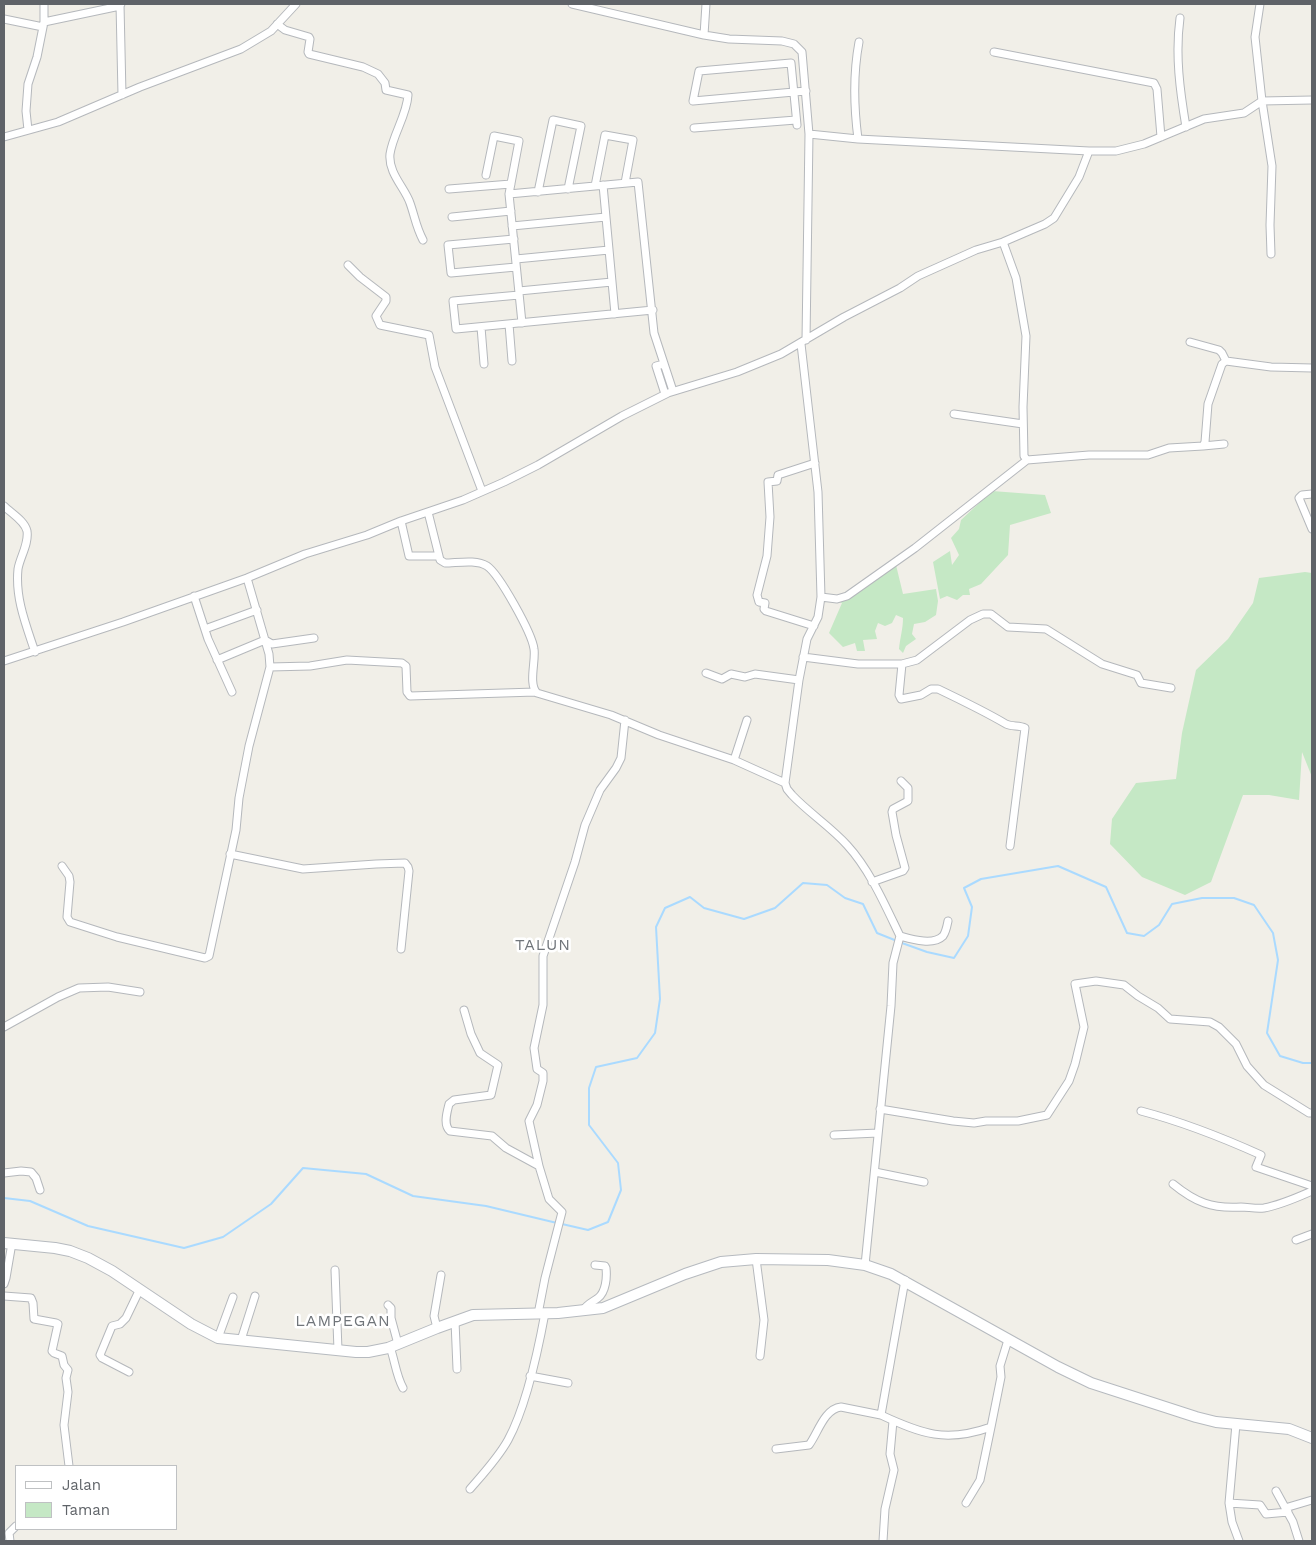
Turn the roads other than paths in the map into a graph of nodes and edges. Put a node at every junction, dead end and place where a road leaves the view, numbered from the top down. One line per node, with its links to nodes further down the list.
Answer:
1 (44, 4): 9 (street)
2 (296, 4): 10 (street)
3 (572, 4): 11 (street)
4 (706, 4): 11 (street)
5 (1260, 4): 18 (street)
6 (121, 5): 9 (street); 16 (street)
7 (1180, 18): 19 (street)
8 (4, 19): 9 (street)
9 (43, 24): 21 (street)
10 (277, 24): 16 (street); 40 (street)
11 (704, 35): 14 (street)
12 (859, 42): 25 (street)
13 (994, 52): 24 (street)
14 (806, 91): 15 (street); 22 (street)
15 (794, 92): 15 (street); 20 (street)
16 (122, 95): 21 (street)
17 (1312, 100): 18 (street)
18 (1262, 101): 19 (street); 43 (street)
19 (1186, 127): 24 (street)
20 (694, 128)
21 (28, 130): 23 (street)
22 (809, 134): 25 (street); 53 (street)
23 (4, 137)
24 (1161, 138): 26 (street)
25 (858, 139): 26 (street)
26 (1089, 151): 41 (street)
27 (486, 175): 29 (street)
28 (625, 183): 30 (street); 30 (street); 48 (street)
29 (511, 184): 32 (street); 34 (street)
30 (599, 186): 31 (street); 37 (street)
31 (568, 188): 33 (street); 33 (street)
32 (449, 189)
33 (538, 192): 34 (street)
34 (509, 194): 35 (street)
35 (511, 211): 36 (street); 38 (street)
36 (452, 217)
37 (606, 217): 38 (street); 42 (street)
38 (512, 226): 39 (street)
39 (514, 238): 44 (street); 44 (street)
40 (423, 240)
41 (1003, 242): 53 (street); 63 (street)
42 (609, 250): 44 (street); 46 (street)
43 (1271, 254)
44 (516, 263): 47 (street)
45 (348, 265): 68 (street)
46 (612, 282): 47 (street); 49 (street)
47 (519, 293): 50 (street); 52 (street)
48 (653, 310): 49 (street); 58 (street)
49 (615, 314): 50 (street)
50 (522, 323): 51 (street)
51 (509, 324): 52 (street); 55 (street)
52 (481, 327): 57 (street)
53 (804, 342): 60 (street); 67 (street)
54 (1190, 342): 56 (street)
55 (512, 361)
56 (1226, 361): 59 (street); 65 (street)
57 (484, 364)
58 (664, 364): 60 (street); 61 (street)
59 (1312, 368)
60 (673, 391): 61 (street)
61 (665, 394): 68 (street)
62 (954, 414): 63 (street)
63 (1023, 424): 66 (street)
64 (1224, 444): 65 (street)
65 (1203, 446): 66 (street)
66 (1027, 460): 77 (street)
67 (815, 463): 77 (street); 79 (street)
68 (482, 491): 71 (street)
69 (1312, 494): 73 (street)
70 (4, 506): 83 (street)
71 (428, 512): 72 (street); 74 (street)
72 (401, 521): 74 (street); 75 (street)
73 (1312, 529)
74 (439, 556): 93 (street)
75 (247, 578): 76 (street); 78 (street)
76 (194, 596): 80 (street); 83 (street)
77 (821, 597): 79 (street)
78 (257, 610): 80 (street); 82 (street)
79 (814, 626): 84 (street)
80 (205, 629): 85 (street)
81 (314, 638): 82 (street)
82 (265, 640): 85 (street); 88 (street)
83 (35, 652): 86 (street)
84 (803, 657): 87 (street); 90 (street)
85 (217, 660): 92 (street)
86 (4, 661)
87 (902, 664): 91 (street); 99 (street)
88 (270, 668): 93 (street); 100 (street)
89 (706, 673): 90 (street)
90 (799, 680): 98 (street)
91 (1171, 688)
92 (232, 692)
93 (535, 692): 94 (street)
94 (626, 720): 96 (street); 114 (street)
95 (747, 720): 96 (street)
96 (734, 760): 98 (street)
97 (901, 781): 102 (street)
98 (785, 782): 102 (street)
99 (1010, 846)
100 (230, 854): 101 (street); 105 (street)
101 (62, 866)
102 (872, 882): 104 (street)
103 (948, 920): 104 (street)
104 (899, 937): 109 (street)
105 (401, 949)
106 (140, 992): 108 (street)
107 (464, 1010): 114 (street)
108 (4, 1027)
109 (880, 1108): 111 (street); 112 (street)
110 (1141, 1111): 119 (street)
111 (1312, 1113)
112 (878, 1133): 113 (street); 116 (street)
113 (834, 1135)
114 (539, 1166): 138 (street)
115 (4, 1172): 120 (street)
116 (875, 1172): 117 (street); 127 (street)
117 (924, 1182)
118 (1173, 1184): 121 (street)
119 (1312, 1186)
120 (40, 1190)
121 (1312, 1191)
122 (1312, 1234): 123 (street)
123 (1296, 1240)
124 (8, 1243): 131 (street); 132 (main road)
125 (756, 1260): 127 (main road); 137 (main road); 146 (street)
126 (595, 1265): 137 (street)
127 (865, 1265): 130 (main road)
128 (335, 1270): 145 (street)
129 (441, 1276): 140 (street)
130 (905, 1280): 143 (main road); 152 (street)
131 (4, 1284)
132 (139, 1291): 141 (main road); 148 (street)
133 (4, 1296): 158 (street)
134 (254, 1296): 142 (street)
135 (232, 1297): 141 (street)
136 (388, 1305): 144 (street)
137 (583, 1311): 138 (main road)
138 (542, 1314): 139 (main road); 149 (street)
139 (455, 1321): 140 (main road); 147 (street)
140 (437, 1328): 144 (main road)
141 (218, 1338): 142 (main road)
142 (241, 1340): 145 (main road)
143 (1008, 1340): 154 (main road); 155 (street)
144 (394, 1345): 145 (main road); 151 (street)
145 (338, 1350)
146 (760, 1356)
147 (457, 1369)
148 (129, 1372)
149 (530, 1376): 150 (street); 159 (street)
150 (568, 1383)
151 (403, 1388)
152 (881, 1415): 153 (street); 157 (street)
153 (893, 1421): 155 (street); 168 (street)
154 (1236, 1424): 156 (main road); 163 (street)
155 (991, 1427): 162 (street)
156 (1312, 1437)
157 (776, 1449)
158 (69, 1465)
159 (470, 1490)
160 (1276, 1491): 164 (street)
161 (1312, 1500): 164 (street)
162 (966, 1503)
163 (1229, 1503): 164 (street); 166 (street)
164 (1286, 1510): 169 (street)
165 (15, 1527): 167 (street)
166 (1237, 1540)
167 (10, 1541)
168 (883, 1541)
169 (1299, 1541)

